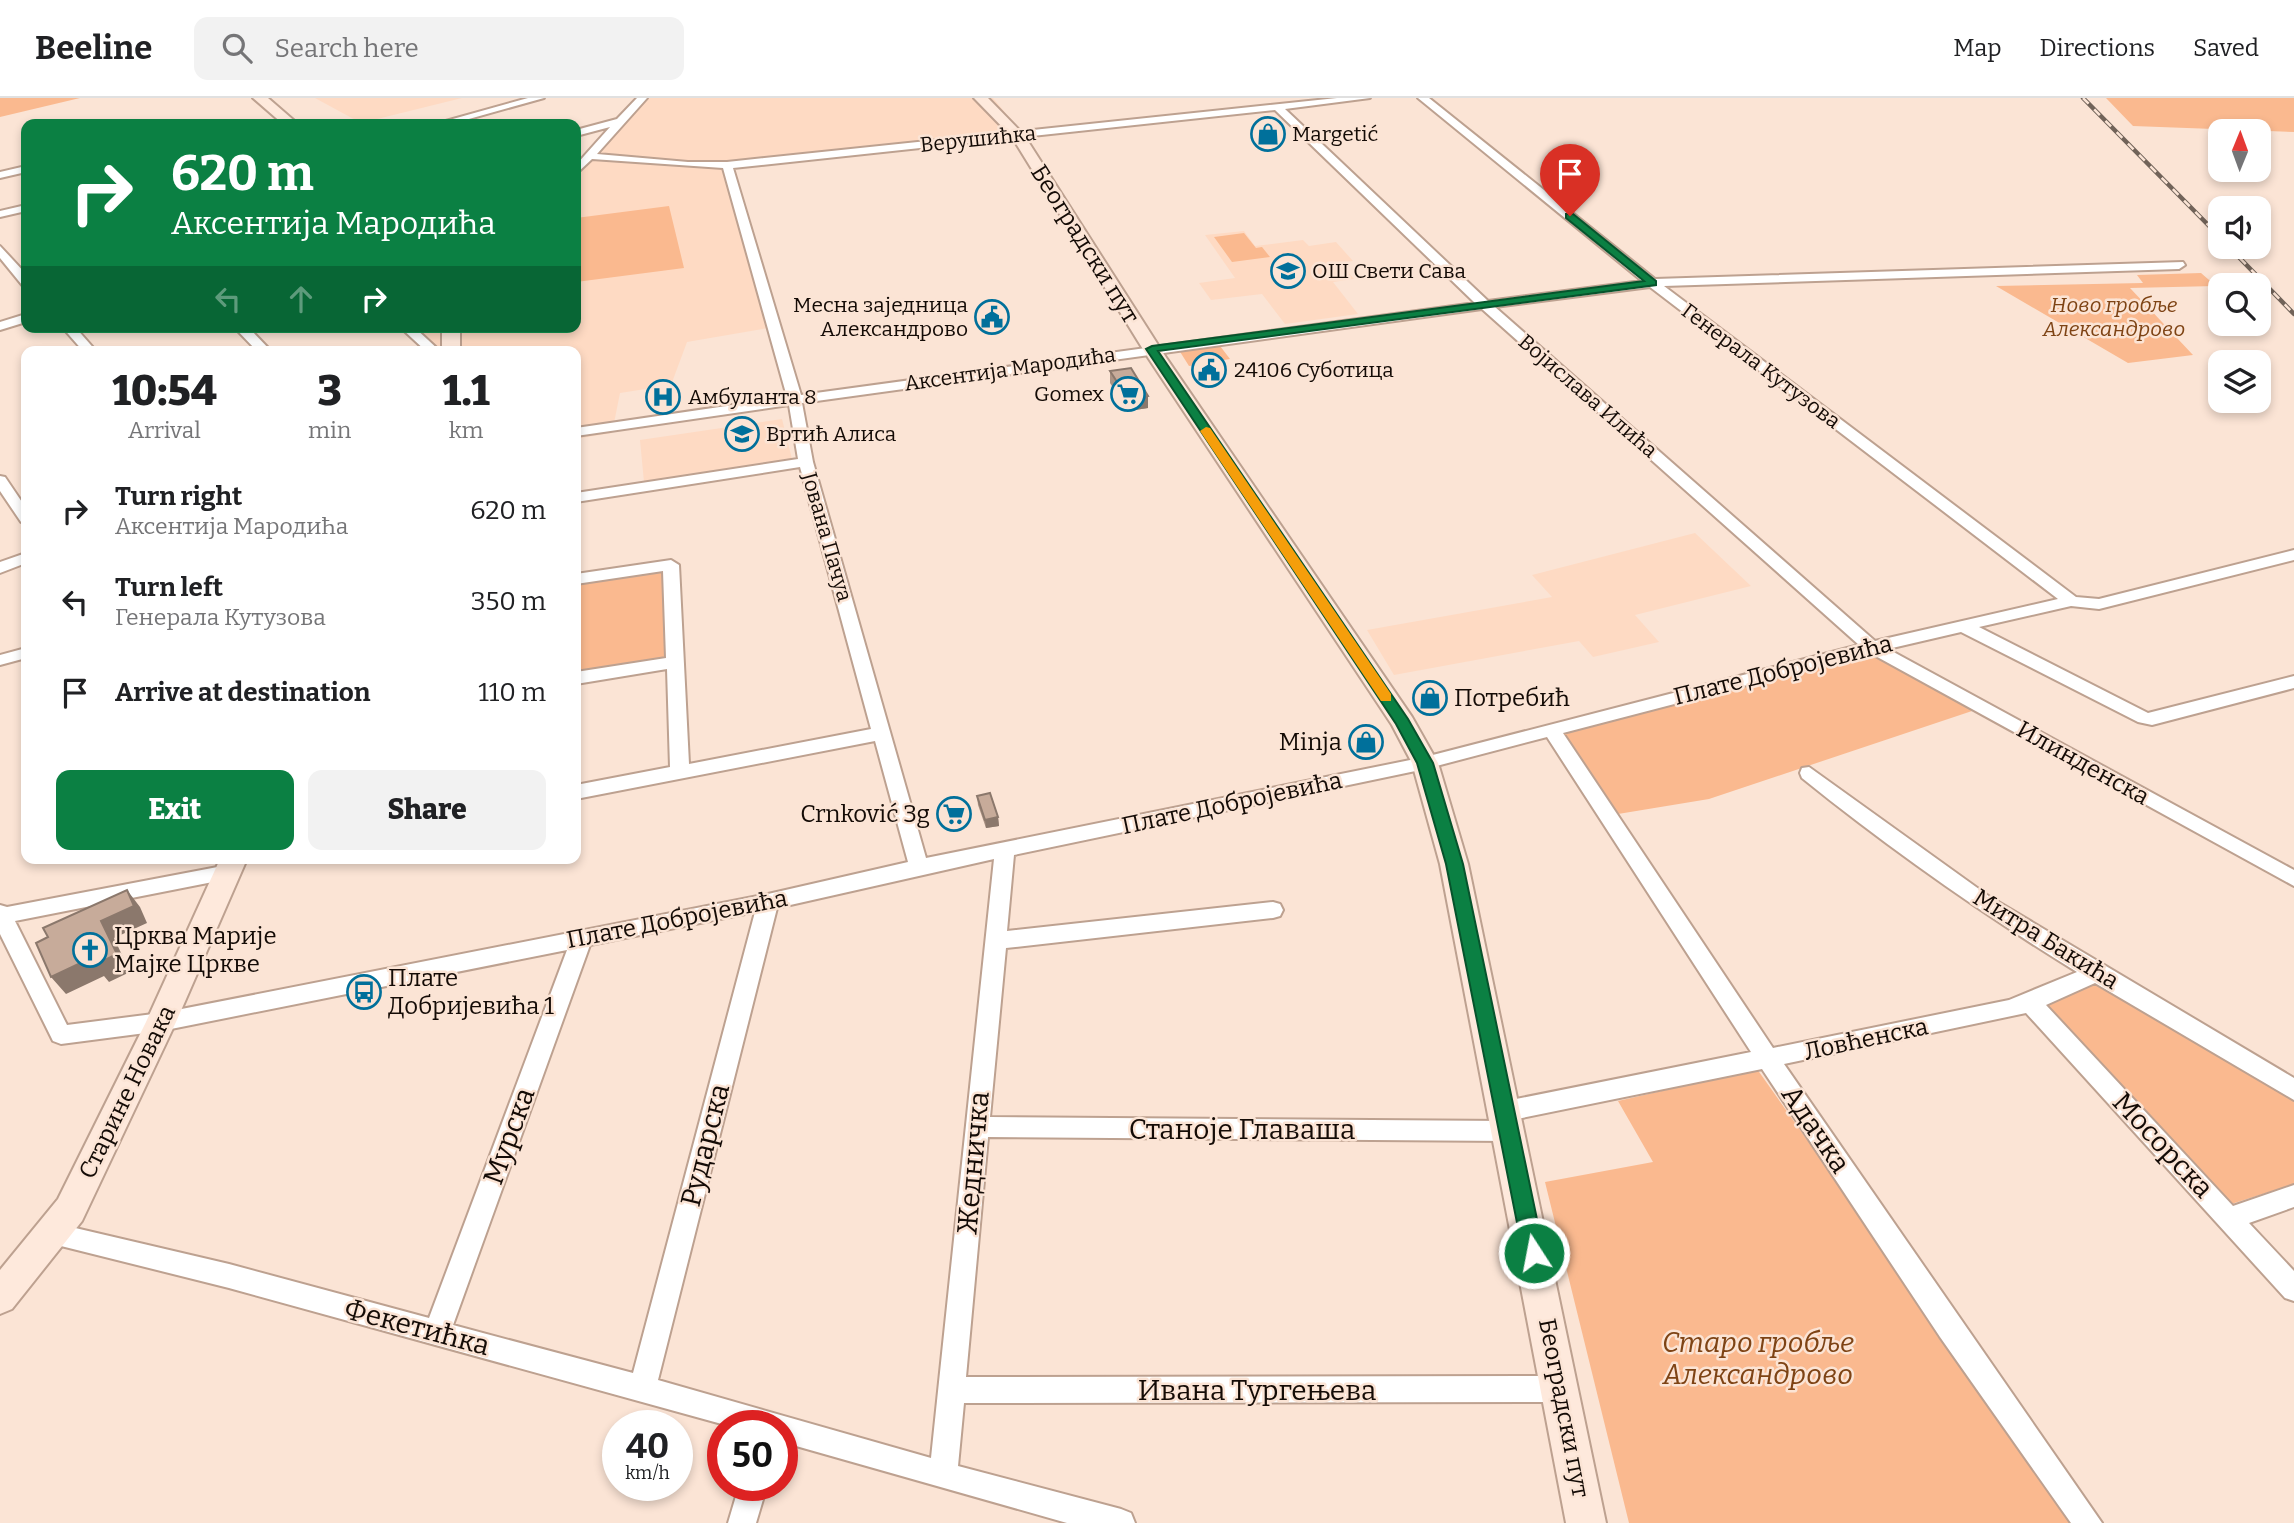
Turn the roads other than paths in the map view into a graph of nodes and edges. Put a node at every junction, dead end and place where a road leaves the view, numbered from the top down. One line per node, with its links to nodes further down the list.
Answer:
1 (539, 98): 9 (street)
2 (642, 98): 10 (street)
3 (981, 98): 12 (main road, Београдски пут)
4 (1365, 98): 7 (street, Верушићка)
5 (1423, 98): 25 (street, Генерала Кутузова)
6 (264, 101): 8 (main road)
7 (1279, 109): 12 (street, Верушићка); 26 (street, Војислава Илића)
8 (285, 119)
9 (459, 119)
10 (622, 121): 11 (street); 13 (street)
11 (581, 132)
12 (1017, 135): 15 (street, Верушићка); 35 (main road, Београдски пут)
13 (590, 156): 14 (street); 15 (street, Верушићка)
14 (581, 166)
15 (727, 166): 36 (street, Јована Пачуа)
16 (21, 170): 17 (street)
17 (0, 175)
18 (21, 209): 19 (street)
19 (0, 214)
20 (0, 250): 22 (street)
21 (21, 260): 22 (street)
22 (11, 263): 24 (street)
23 (2179, 265): 25 (street, Аксентија Мародића)
24 (21, 276)
25 (1652, 283): 26 (street, Аксентија Мародића); 46 (street, Генерала Кутузова)
26 (1485, 305): 35 (street, Аксентија Мародића); 48 (street, Војислава Илића)
27 (21, 320): 28 (street)
28 (0, 326)
29 (74, 333): 32 (street)
30 (246, 333): 33 (street)
31 (413, 333): 34 (street)
32 (85, 346)
33 (261, 346)
34 (428, 346)
35 (1152, 349): 36 (street, Аксентија Мародића); 56 (main road, Београдски пут)
36 (794, 400): 37 (street, Аксентија Мародића); 38 (street, Јована Пачуа)
37 (581, 431)
38 (806, 463): 40 (street); 55 (street, Јована Пачуа)
39 (0, 480): 41 (street)
40 (581, 497)
41 (21, 512)
42 (2294, 555): 46 (street, Плате Добројевића)
43 (21, 560): 44 (street)
44 (0, 568)
45 (581, 578): 51 (street)
46 (2071, 601): 47 (street, Плате Добројевића)
47 (1963, 626): 48 (street, Плате Добројевића); 53 (street)
48 (1872, 647): 54 (street, Плате Добројевића); 63 (street, Илинденска)
49 (21, 654): 50 (street)
50 (0, 660)
51 (675, 662): 52 (street); 57 (street)
52 (581, 677)
53 (2294, 682)
54 (1551, 729): 56 (street, Плате Добројевића); 72 (street, Адачка)
55 (882, 733): 57 (street); 62 (street, Јована Пачуа)
56 (1425, 763): 60 (street, Плате Добројевића); 74 (main road, Београдски пут)
57 (680, 773): 59 (street)
58 (1809, 773): 69 (street, Митра Бакића)
59 (581, 791)
60 (1005, 850): 62 (street, Плате Добројевића); 68 (street, Жедничка)
61 (231, 866): 66 (street, Старине Новака); 71 (main road, Старине Новака)
62 (919, 867): 64 (street, Плате Добројевића)
63 (2294, 879)
64 (768, 902): 67 (street, Плате Добројевића); 82 (street, Рударска)
65 (1273, 910): 68 (street)
66 (1, 914): 71 (street, Плате Добројевића)
67 (582, 939): 71 (street, Плате Добројевића); 81 (street, Мурска)
68 (994, 941): 75 (street, Жедничка)
69 (2098, 972): 70 (street, Ловћенска); 73 (street, Митра Бакића)
70 (2030, 1003): 72 (street, Ловћенска); 77 (street, Мосорска)
71 (161, 1022): 78 (main road, Старине Новака)
72 (1768, 1059): 74 (street, Ловћенска); 92 (street, Адачка)
73 (2294, 1090)
74 (1507, 1121): 75 (street, Станоје Главаша); 83 (main road, Београдски пут)
75 (976, 1127): 84 (street, Жедничка)
76 (2294, 1196): 77 (street)
77 (2231, 1218): 79 (street, Мосорска)
78 (54, 1234): 80 (main road, Старине Новака); 81 (street, Фекетићка)
79 (2294, 1289)
80 (2, 1293)
81 (437, 1333): 82 (street, Фекетићка)
82 (643, 1387): 85 (street, Фекетићка)
83 (1561, 1389): 84 (street, Ивана Тургењева); 91 (main road, Београдски пут)
84 (953, 1390): 87 (street, Жедничка)
85 (721, 1410)
86 (798, 1433): 87 (street, Фекетићка)
87 (943, 1475): 90 (street, Фекетићка)
88 (749, 1501): 89 (street)
89 (742, 1523)
90 (1121, 1523)
91 (1587, 1523)
92 (2088, 1523)

